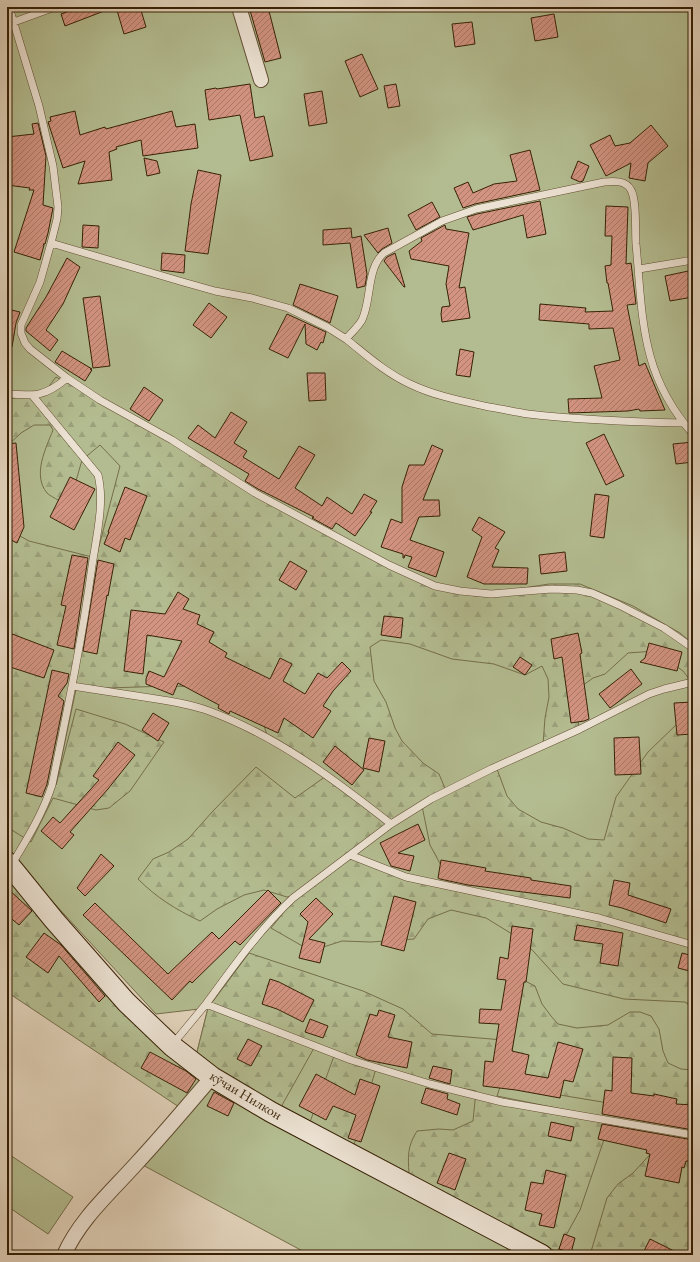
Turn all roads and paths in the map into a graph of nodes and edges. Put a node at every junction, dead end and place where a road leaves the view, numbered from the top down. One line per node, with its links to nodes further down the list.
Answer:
1 (9, 7): 4 (lane)
2 (55, 7): 4 (lane)
3 (239, 7): 5 (street)
4 (14, 22): 6 (lane)
5 (261, 80)
6 (51, 243): 9 (lane); 10 (lane)
7 (693, 260): 8 (lane)
8 (639, 269): 9 (lane); 13 (lane)
9 (346, 339): 13 (lane)
10 (67, 378): 12 (lane); 15 (lane)
11 (7, 394): 12 (lane)
12 (32, 395): 17 (lane)
13 (683, 423): 14 (lane)
14 (693, 434)
15 (693, 648)
16 (693, 682): 18 (lane)
17 (72, 686): 18 (lane); 20 (lane)
18 (391, 824): 19 (lane)
19 (350, 855): 21 (lane); 22 (lane)
20 (9, 864): 23 (street, кӯчаи Нилкон)
21 (693, 945)
22 (206, 1004): 23 (lane); 25 (lane)
23 (172, 1046): 24 (street, кӯчаи Нилкон)
24 (212, 1077): 26 (street); 27 (street, кӯчаи Нилкон)
25 (693, 1135)
26 (64, 1255)
27 (542, 1255)

